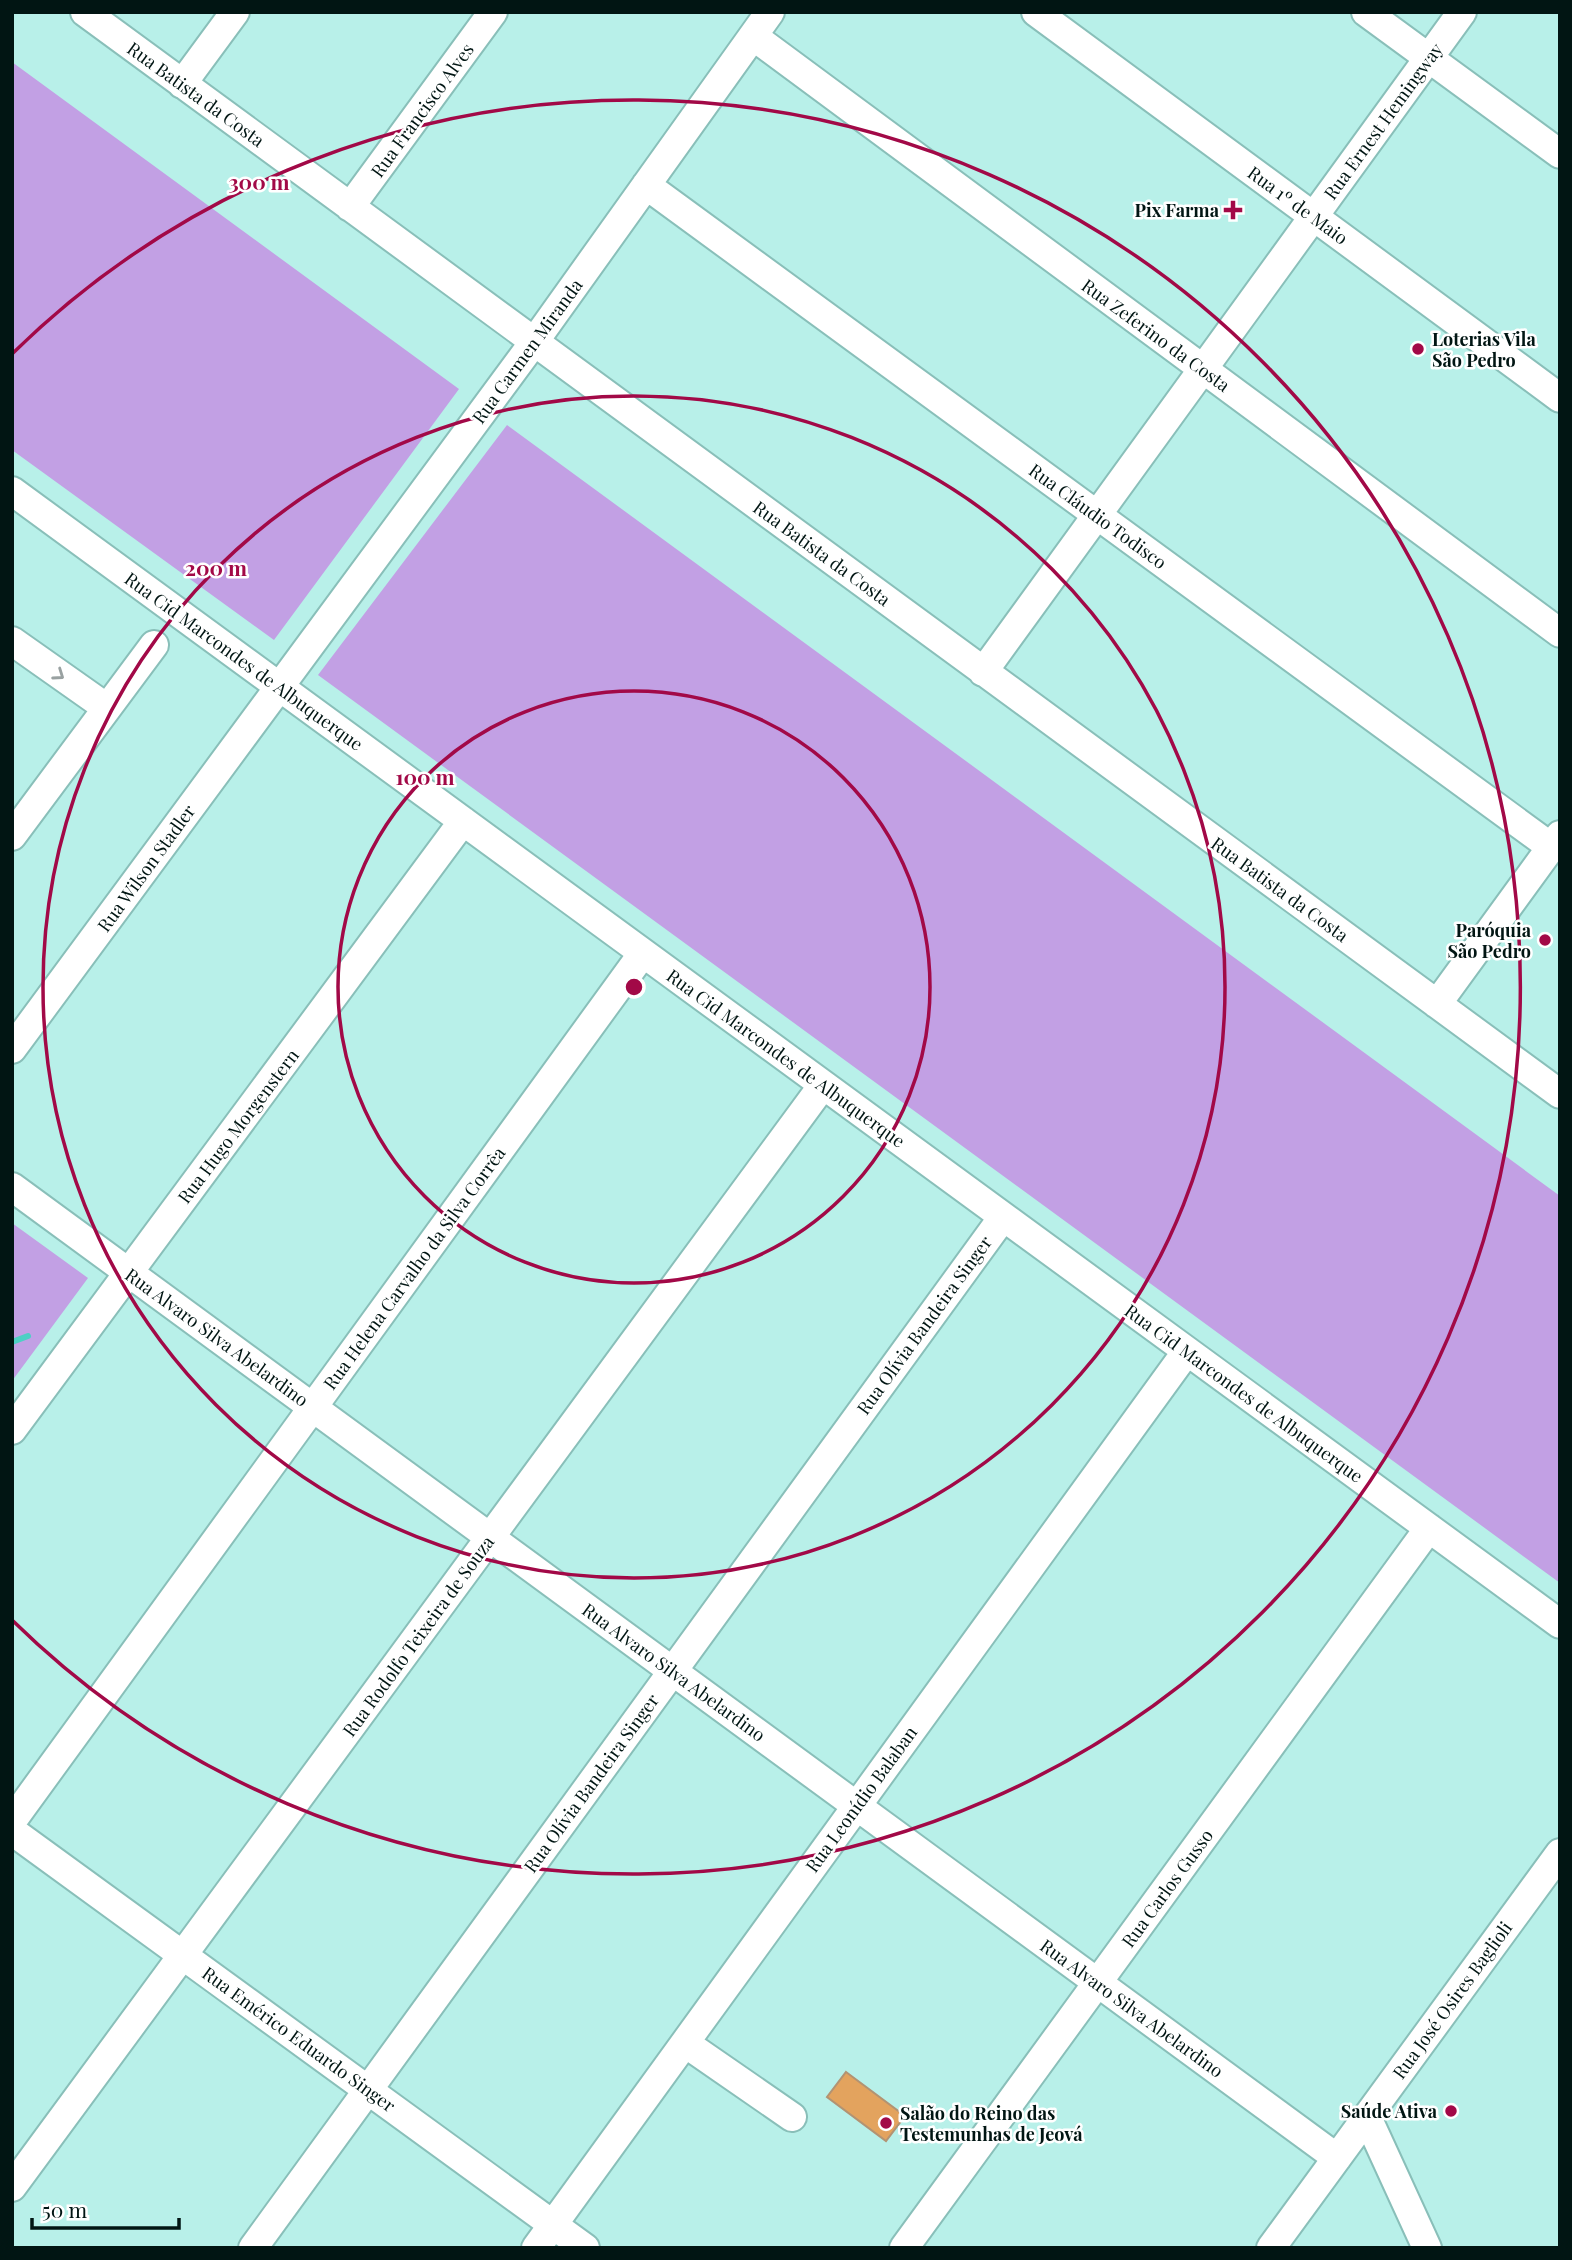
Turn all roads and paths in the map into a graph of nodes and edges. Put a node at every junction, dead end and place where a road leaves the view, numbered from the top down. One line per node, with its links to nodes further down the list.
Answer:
1 (85, 12): 10 (street, Rua Batista da Costa)
2 (235, 12): 10 (street)
3 (493, 12): 13 (street, Rua Francisco Alves)
4 (770, 12): 8 (street, Rua Carmen Miranda)
5 (1036, 12): 14 (street, Rua 1º de Maio)
6 (1366, 12): 9 (street)
7 (1462, 12): 9 (street, Rua Ernest Hemingway)
8 (753, 36): 12 (street, Rua Carmen Miranda); 16 (street, Rua Zeferino da Costa)
9 (1429, 58): 11 (street); 14 (street, Rua Ernest Hemingway)
10 (183, 84): 13 (street, Rua Batista da Costa)
11 (1560, 154)
12 (646, 186): 15 (street, Rua Carmen Miranda); 19 (street, Rua Cláudio Todisco)
13 (350, 207): 15 (street, Rua Batista da Costa)
14 (1314, 217): 16 (street, Rua Ernest Hemingway); 17 (street, Rua 1º de Maio)
15 (534, 342): 23 (street, Rua Batista da Costa); 24 (street, Rua Carmen Miranda)
16 (1203, 369): 19 (street, Rua Ernest Hemingway); 20 (street, Rua Zeferino da Costa)
17 (1560, 398)
18 (12, 491): 24 (street, Rua Cid Marcondes de Albuquerque)
19 (1097, 515): 23 (street, Rua Ernest Hemingway); 28 (street, Rua Cláudio Todisco)
20 (1560, 633)
21 (12, 641): 25 (street, one-way to 25)
22 (154, 645): 25 (street)
23 (983, 671): 30 (street, Rua Batista da Costa)
24 (279, 687): 26 (street, Rua Cid Marcondes de Albuquerque); 31 (street, Rua Wilson Stadler)
25 (107, 708): 27 (street)
26 (463, 821): 29 (street, Rua Cid Marcondes de Albuquerque); 36 (street, Rua Hugo Morgenstern)
27 (14, 831)
28 (1555, 841): 30 (street)
29 (643, 953): 32 (street, Rua Cid Marcondes de Albuquerque); 38 (street, Rua Helena Carvalho da Silva Corrêa)
30 (1437, 1004): 33 (street, Rua Batista da Costa)
31 (12, 1049)
32 (823, 1085): 35 (street, Rua Cid Marcondes de Albuquerque); 41 (street, Rua Rodolfo Teixeira de Souza)
33 (1560, 1094)
34 (12, 1187): 36 (street, Rua Alvaro Silva Abelardino)
35 (1003, 1217): 37 (street, Rua Cid Marcondes de Albuquerque); 43 (street, Rua Olívia Bandeira Singer)
36 (129, 1273): 38 (street, Rua Alvaro Silva Abelardino); 39 (street, Rua Hugo Morgenstern)
37 (1186, 1351): 40 (street, Rua Cid Marcondes de Albuquerque); 44 (street, Rua Leonídio Balaban)
38 (313, 1407): 41 (street, Rua Alvaro Silva Abelardino); 45 (street, Rua Helena Carvalho da Silva Corrêa)
39 (12, 1430)
40 (1429, 1528): 42 (street, Rua Cid Marcondes de Albuquerque); 49 (street, Rua Carlos Gusso)
41 (490, 1537): 43 (street, Rua Alvaro Silva Abelardino); 48 (street, Rua Rodolfo Teixeira de Souza)
42 (1560, 1624)
43 (672, 1671): 44 (street, Rua Alvaro Silva Abelardino); 51 (street, Rua Olívia Bandeira Singer)
44 (857, 1806): 49 (street, Rua Alvaro Silva Abelardino); 50 (street, Rua Leonídio Balaban)
45 (12, 1821)
46 (12, 1831): 48 (street, Rua Emérico Eduardo Singer)
47 (1560, 1853): 53 (street, Rua José Osires Baglioli)
48 (183, 1955): 51 (street, Rua Emérico Eduardo Singer); 55 (street, Rua Rodolfo Teixeira de Souza)
49 (1098, 1982): 54 (street, Rua Alvaro Silva Abelardino); 60 (street, Rua Carlos Gusso)
50 (685, 2043): 52 (street); 56 (street, Rua Leonídio Balaban)
51 (368, 2090): 56 (street, Rua Emérico Eduardo Singer); 57 (street, Rua Olívia Bandeira Singer)
52 (792, 2117)
53 (1367, 2117): 54 (street, Rua José Osires Baglioli); 62 (street)
54 (1337, 2158): 61 (street, Rua José Osires Baglioli)
55 (12, 2187)
56 (553, 2224): 58 (street, Rua Leonídio Balaban); 59 (street, Rua Emérico Eduardo Singer)
57 (253, 2248)
58 (536, 2248)
59 (585, 2248)
60 (904, 2248)
61 (1270, 2248)
62 (1427, 2248)

